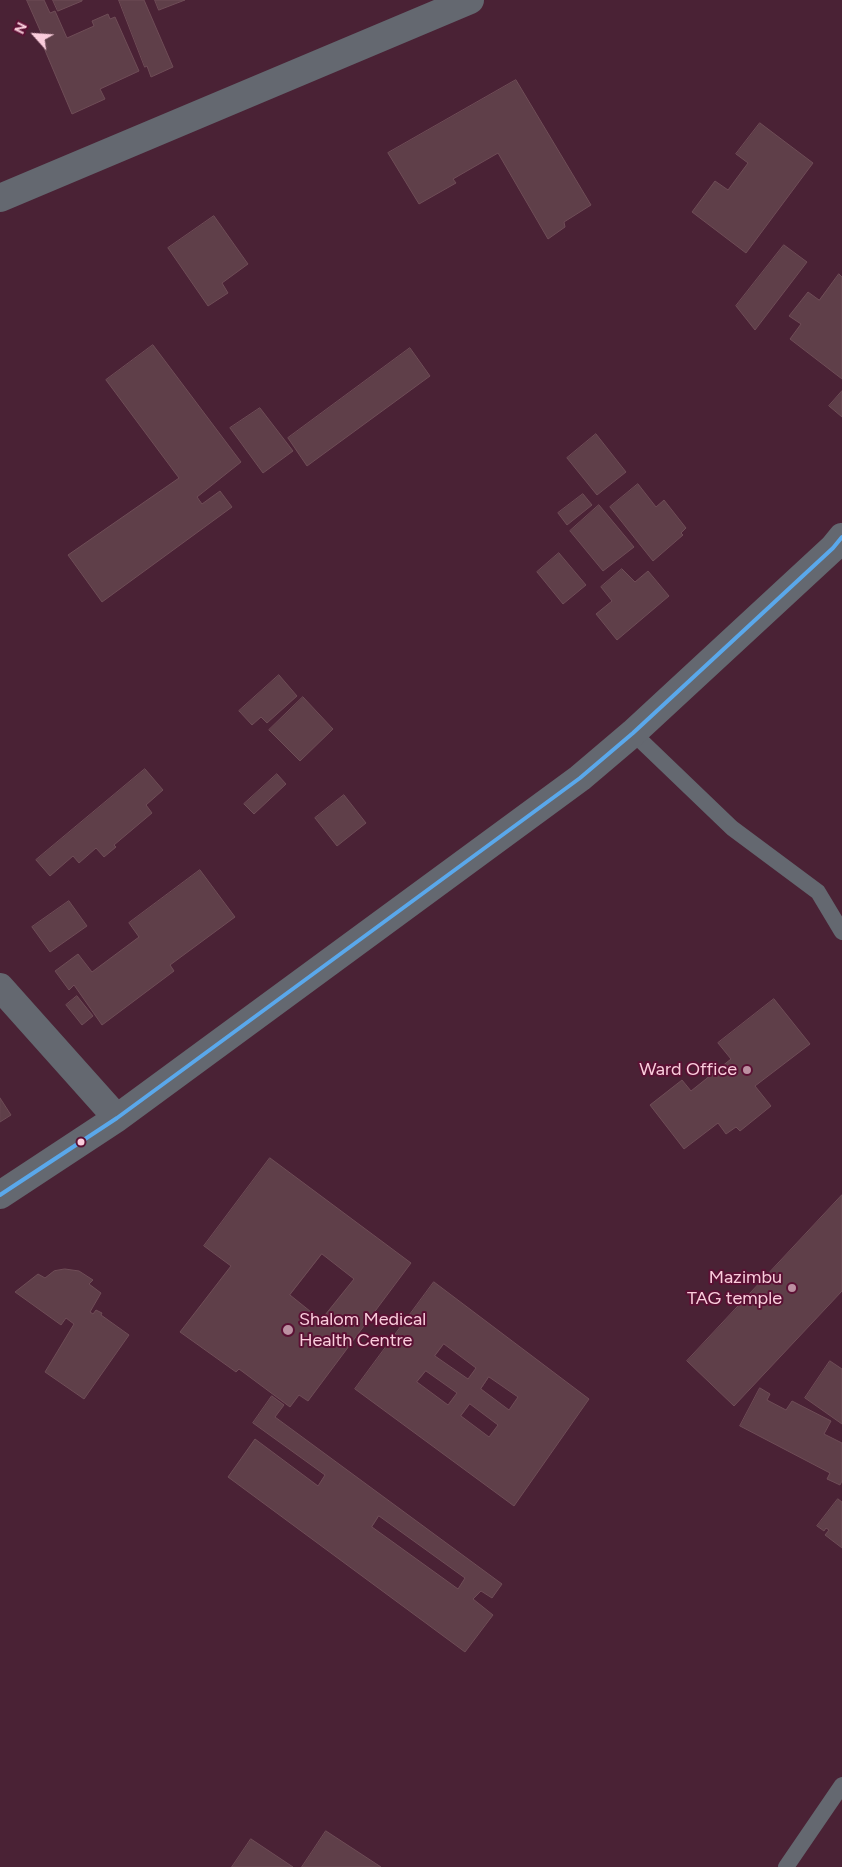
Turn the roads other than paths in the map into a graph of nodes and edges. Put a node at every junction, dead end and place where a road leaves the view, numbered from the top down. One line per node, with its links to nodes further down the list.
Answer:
1 (470, 0): 2 (street)
2 (0, 198)
3 (842, 537): 4 (street)
4 (633, 733): 5 (lane); 7 (street)
5 (842, 932)
6 (0, 987): 7 (street)
7 (118, 1118): 8 (street)
8 (0, 1195)
9 (842, 1785): 10 (lane)
10 (786, 1867)

